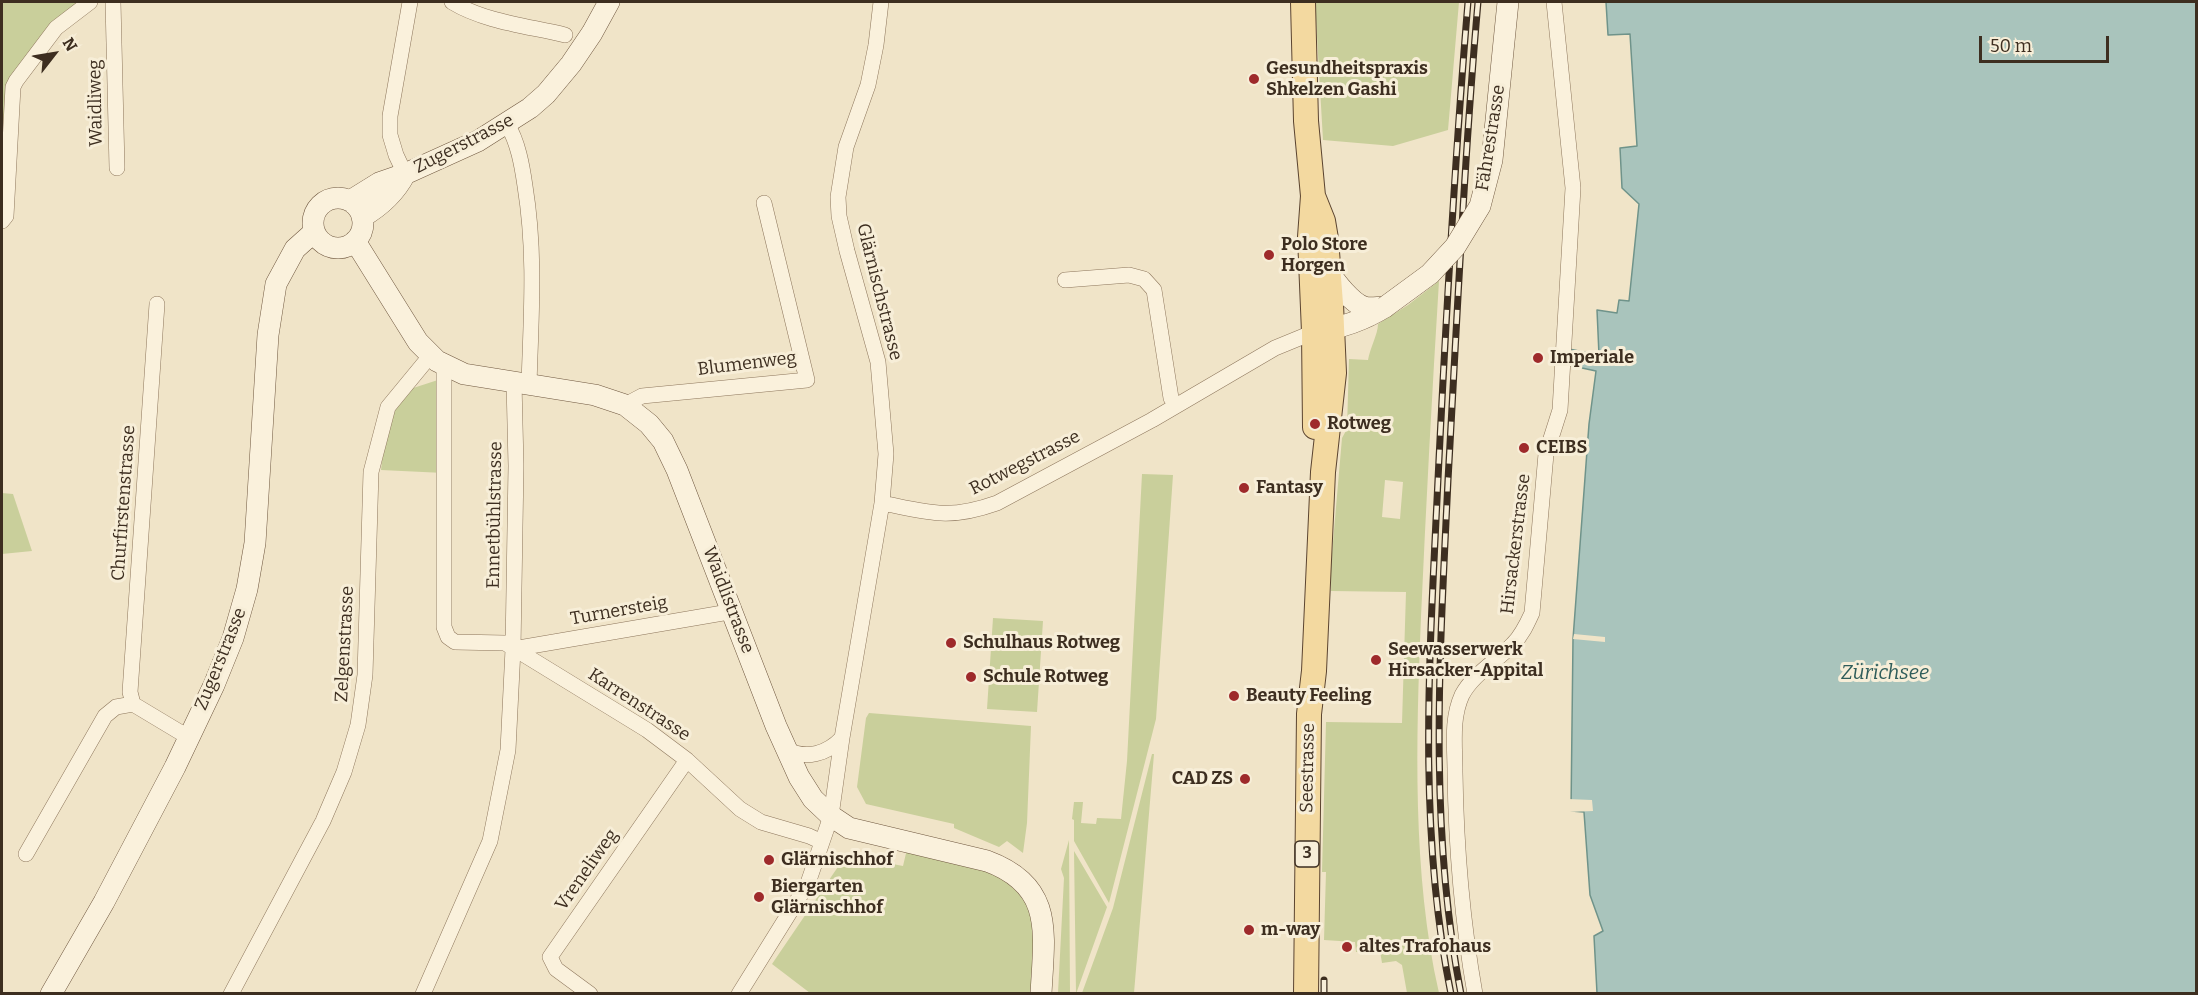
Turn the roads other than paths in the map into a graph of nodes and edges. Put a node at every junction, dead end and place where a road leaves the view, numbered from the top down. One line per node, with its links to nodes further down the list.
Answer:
1 (90, 2): 17 (street)
2 (113, 2): 12 (street, Waidliweg)
3 (410, 2): 13 (street)
4 (452, 2): 10 (street)
5 (609, 2): 11 (main road, Zugerstrasse)
6 (881, 2): 29 (street, Glärnischstrasse)
7 (1303, 2): 14 (main road, Seestrasse / 3)
8 (1508, 2): 23 (main road, Fährestrasse, bridge)
9 (1554, 2): 47 (street, Hirsackerstrasse)
10 (565, 35)
11 (507, 124): 13 (main road, Zugerstrasse); 26 (street, Ennetbühlstrasse)
12 (117, 168)
13 (405, 174): 16 (main road, Zugerstrasse)
14 (1313, 196): 20 (main road, Seestrasse / 3); 24 (main road, Seestrasse / 3)
15 (764, 203): 27 (street, Blumenweg)
16 (356, 209): 18 (main road); 19 (main road)
17 (2, 221)
18 (314, 232): 19 (main road); 33 (main road, Zugerstrasse)
19 (355, 241): 25 (main road)
20 (1329, 271): 23 (main road); 24 (main road, Seestrasse / 3)
21 (1065, 280): 28 (street)
22 (158, 304): 32 (street, Churfirstenstrasse)
23 (1384, 307): 24 (main road, Fährestrasse)
24 (1323, 330): 28 (street, Rotwegstrasse); 46 (main road, Seestrasse / 3)
25 (437, 360): 26 (main road, Waidlistrasse); 31 (street, Karrenstrasse); 41 (street, Zelgenstrasse)
26 (522, 384): 27 (main road, Waidlistrasse); 31 (street, Ennetbühlstrasse)
27 (625, 405): 30 (main road, Waidlistrasse)
28 (1176, 406): 29 (street, Rotwegstrasse)
29 (882, 504): 34 (street, Glärnischstrasse)
30 (731, 609): 31 (street, Turnersteig); 35 (main road, Waidlistrasse)
31 (513, 649): 36 (street, Karrenstrasse); 42 (street, Ennetbühlstrasse)
32 (134, 704): 33 (street); 39 (street)
33 (188, 738): 40 (main road, Zugerstrasse)
34 (842, 738): 35 (street); 37 (street, Glärnischstrasse)
35 (786, 749): 37 (main road, Waidlistrasse)
36 (687, 760): 38 (street, Karrenstrasse); 43 (street, Vreneliweg)
37 (831, 816): 38 (street, Glärnischstrasse); 45 (main road, Waidlistrasse)
38 (822, 842): 44 (street, Glärnischstrasse)
39 (26, 854)
40 (51, 993)
41 (231, 993)
42 (423, 993)
43 (590, 993)
44 (739, 993)
45 (1041, 993)
46 (1306, 993)
47 (1475, 993)

